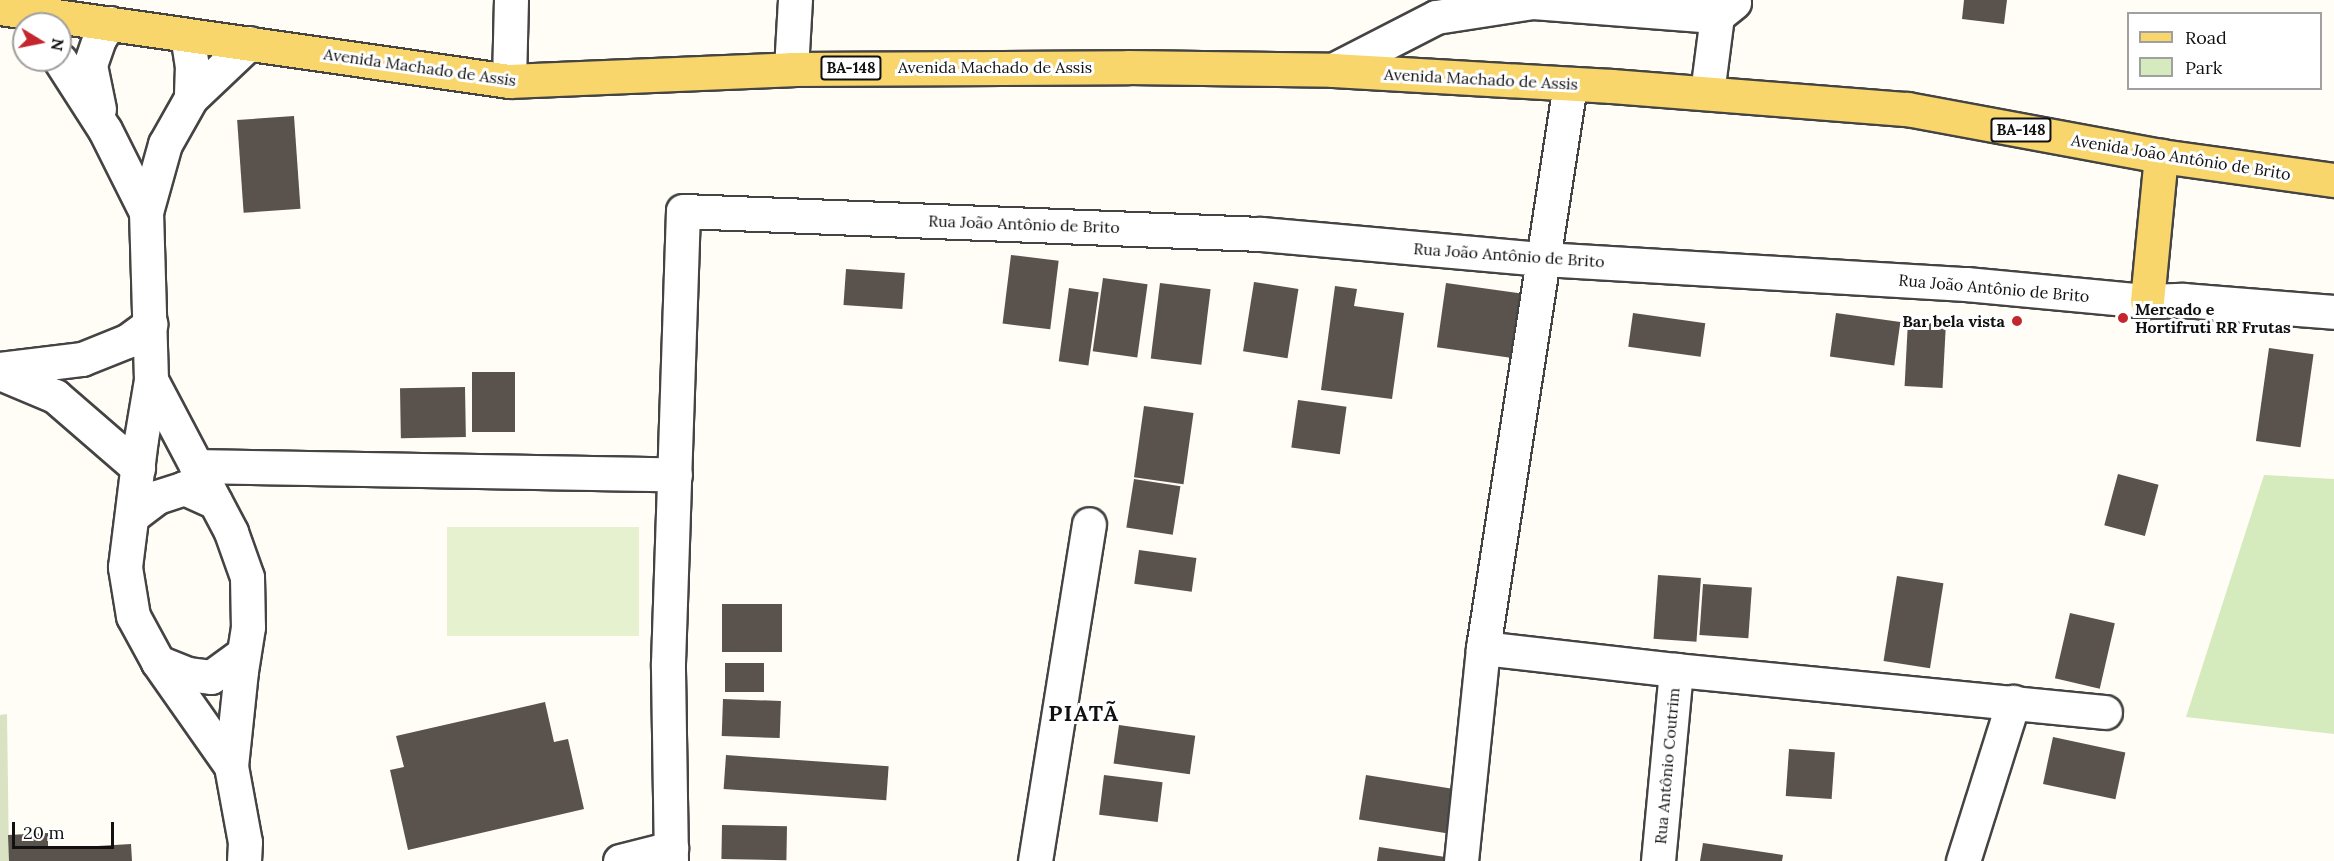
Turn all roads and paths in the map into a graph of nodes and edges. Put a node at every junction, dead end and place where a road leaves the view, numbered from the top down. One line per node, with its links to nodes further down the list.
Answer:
1 (511, 0): 12 (street)
2 (795, 0): 9 (street)
3 (1533, 1): 4 (street); 10 (street)
4 (1723, 5): 14 (street)
5 (72, 19): 6 (main road, Avenida Machado de Assis / BA-148)
6 (109, 23): 7 (main road, Avenida Machado de Assis / BA-148); 16 (street)
7 (187, 35): 8 (main road, Avenida Machado de Assis / BA-148); 15 (street)
8 (249, 44): 12 (main road, Avenida Machado de Assis / BA-148); 15 (street)
9 (791, 69): 10 (main road, Avenida Machado de Assis / BA-148); 12 (main road, Avenida Machado de Assis / BA-148)
10 (1333, 70): 13 (main road, Avenida Machado de Assis / BA-148)
11 (68, 72): 16 (street)
12 (509, 81)
13 (1570, 85): 14 (main road, Avenida Machado de Assis / BA-148); 20 (street)
14 (1707, 93): 17 (main road, Avenida João Antônio de Brito / BA-148)
15 (191, 98): 19 (street)
16 (105, 130): 19 (street)
17 (2161, 156): 18 (main road, Avenida João Antônio de Brito / BA-148); 21 (main road)
18 (2334, 180)
19 (146, 212): 23 (street)
20 (1543, 259): 21 (street, Rua João Antônio de Brito); 28 (street, Rua João Antônio de Brito); 32 (street)
21 (2147, 302): 22 (street, Rua João Antônio de Brito)
22 (2334, 312)
23 (150, 324): 24 (street); 25 (street)
24 (0, 371): 27 (street)
25 (151, 380): 26 (street); 27 (street)
26 (196, 466): 28 (street); 29 (street)
27 (138, 468): 30 (street)
28 (675, 474): 39 (street)
29 (215, 502): 30 (street); 33 (street)
30 (132, 516): 34 (street)
31 (1089, 524): 42 (street)
32 (1484, 648): 35 (street); 43 (street)
33 (243, 654): 34 (street); 38 (street)
34 (158, 662): 38 (street)
35 (1676, 670): 36 (street); 44 (street, Rua Antônio Coutrim)
36 (2013, 702): 37 (street); 45 (street)
37 (2104, 712)
38 (231, 766): 40 (street)
39 (671, 855): 41 (street)
40 (246, 856)
41 (625, 860)
42 (1035, 861)
43 (1461, 861)
44 (1658, 861)
45 (1963, 861)

